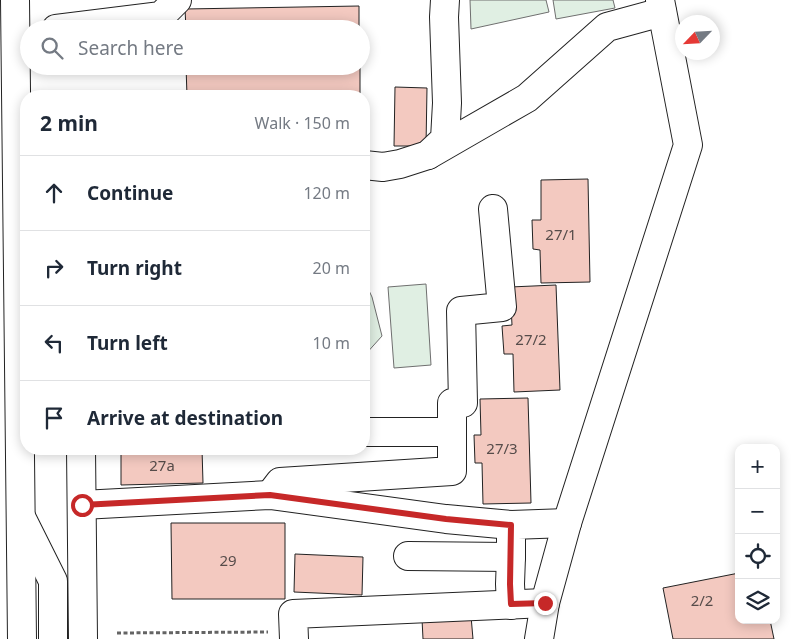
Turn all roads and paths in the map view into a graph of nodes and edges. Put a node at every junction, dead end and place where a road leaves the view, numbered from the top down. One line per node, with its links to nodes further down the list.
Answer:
1 (15, 0): 6 (main road)
2 (177, 0): 5 (main road)
3 (445, 0): 10 (main road)
4 (661, 6): 10 (main road); 21 (main road)
5 (129, 20)
6 (20, 24)
7 (20, 46): 8 (main road)
8 (16, 73): 9 (main road); 13 (main road)
9 (26, 90)
10 (428, 156): 11 (main road)
11 (370, 166)
12 (493, 209): 15 (main road)
13 (20, 428)
14 (370, 432): 15 (main road)
15 (452, 432): 18 (main road)
16 (20, 455): 20 (main road)
17 (81, 455): 19 (main road)
18 (270, 495): 19 (main road); 22 (main road)
19 (82, 505): 31 (main road)
20 (21, 517): 29 (main road); 30 (main road)
21 (567, 523): 22 (main road); 25 (main road)
22 (511, 525): 24 (main road)
23 (408, 556): 24 (main road)
24 (511, 557): 26 (main road)
25 (545, 603): 26 (main road); 32 (main road)
26 (511, 604): 28 (main road)
27 (116, 633): 28 (path)
28 (294, 636)
29 (22, 639)
30 (53, 639)
31 (83, 639)
32 (539, 639)

